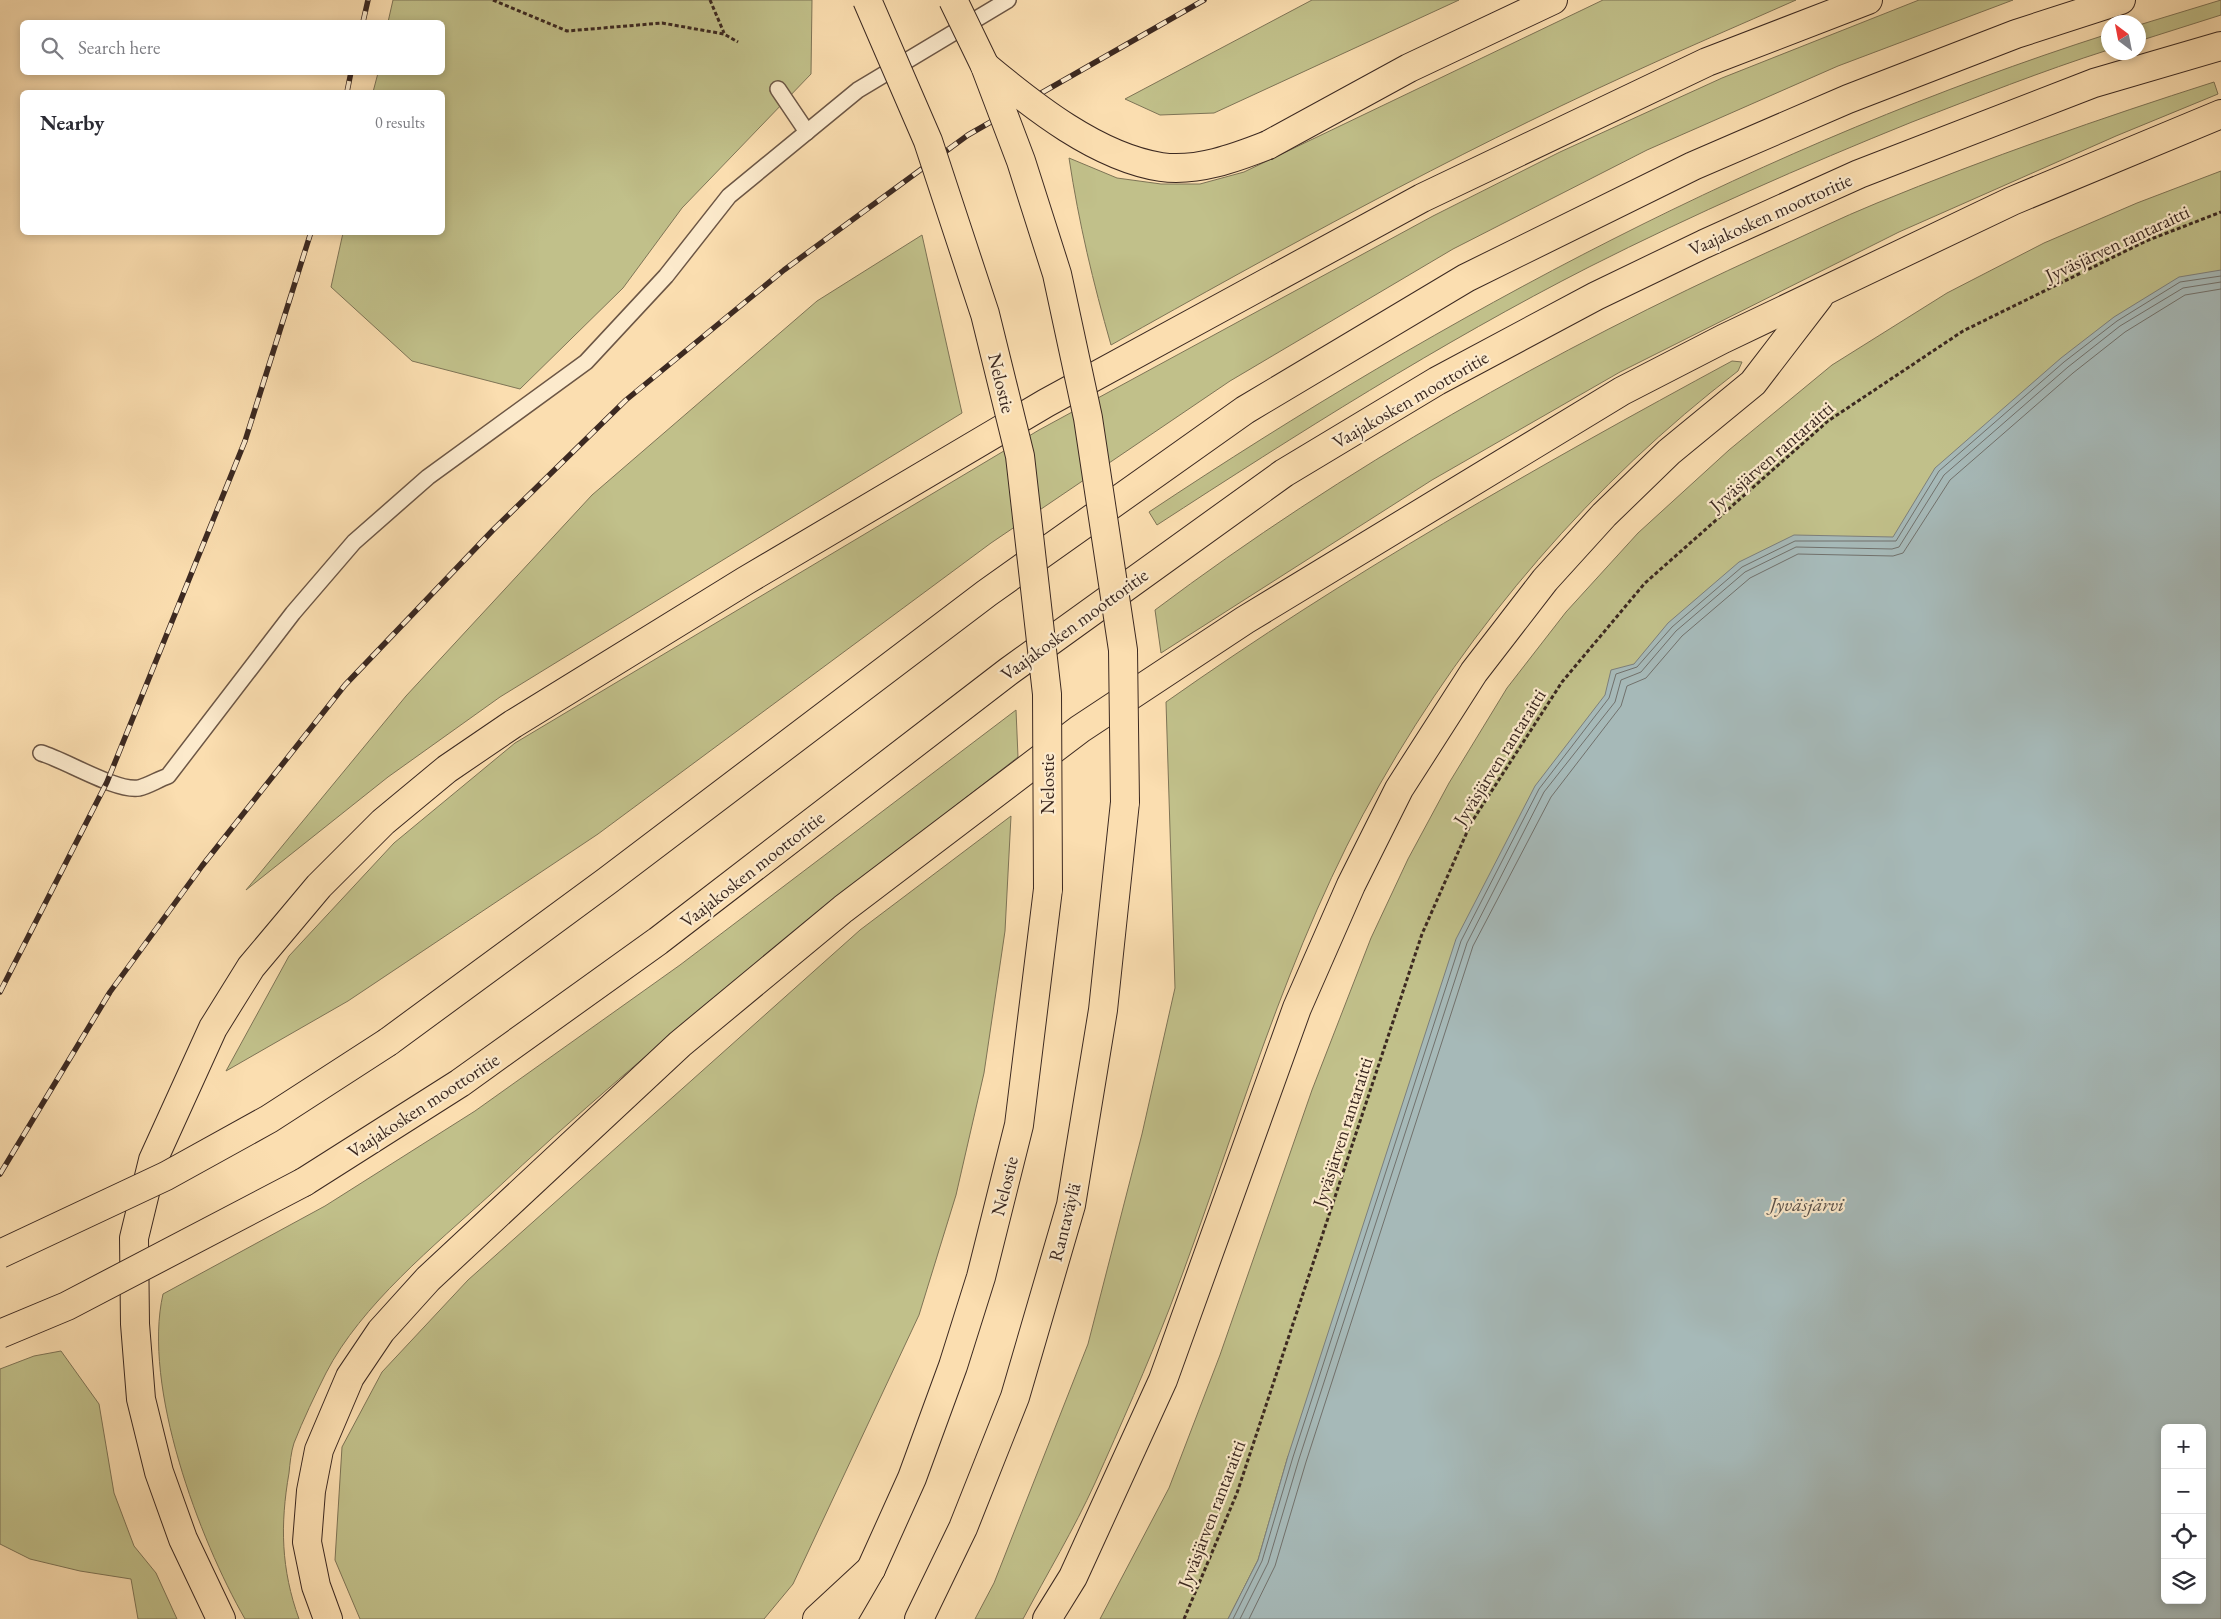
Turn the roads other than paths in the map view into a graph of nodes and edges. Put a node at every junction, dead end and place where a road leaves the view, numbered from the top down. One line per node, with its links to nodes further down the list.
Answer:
1 (867, 0): 16 (highway, Nelostie, bridge)
2 (953, 0): 8 (highway, bridge)
3 (1008, 0): 11 (lane)
4 (1553, 0): 8 (highway, bridge)
5 (1868, 0): 17 (highway)
6 (2122, 0): 14 (highway, bridge)
7 (2221, 46): 15 (highway, Vaajakosken moottoritie, bridge)
8 (985, 66): 21 (highway, Rantaväylä, bridge)
9 (778, 89): 11 (lane)
10 (2221, 114): 12 (highway)
11 (807, 132): 13 (lane)
12 (1823, 293): 18 (highway); 22 (highway)
13 (41, 753)
14 (0, 1254)
15 (0, 1334)
16 (871, 1569): 19 (highway); 20 (highway)
17 (221, 1619)
18 (328, 1619)
19 (817, 1619)
20 (842, 1619)
21 (919, 1619)
22 (1047, 1619)

